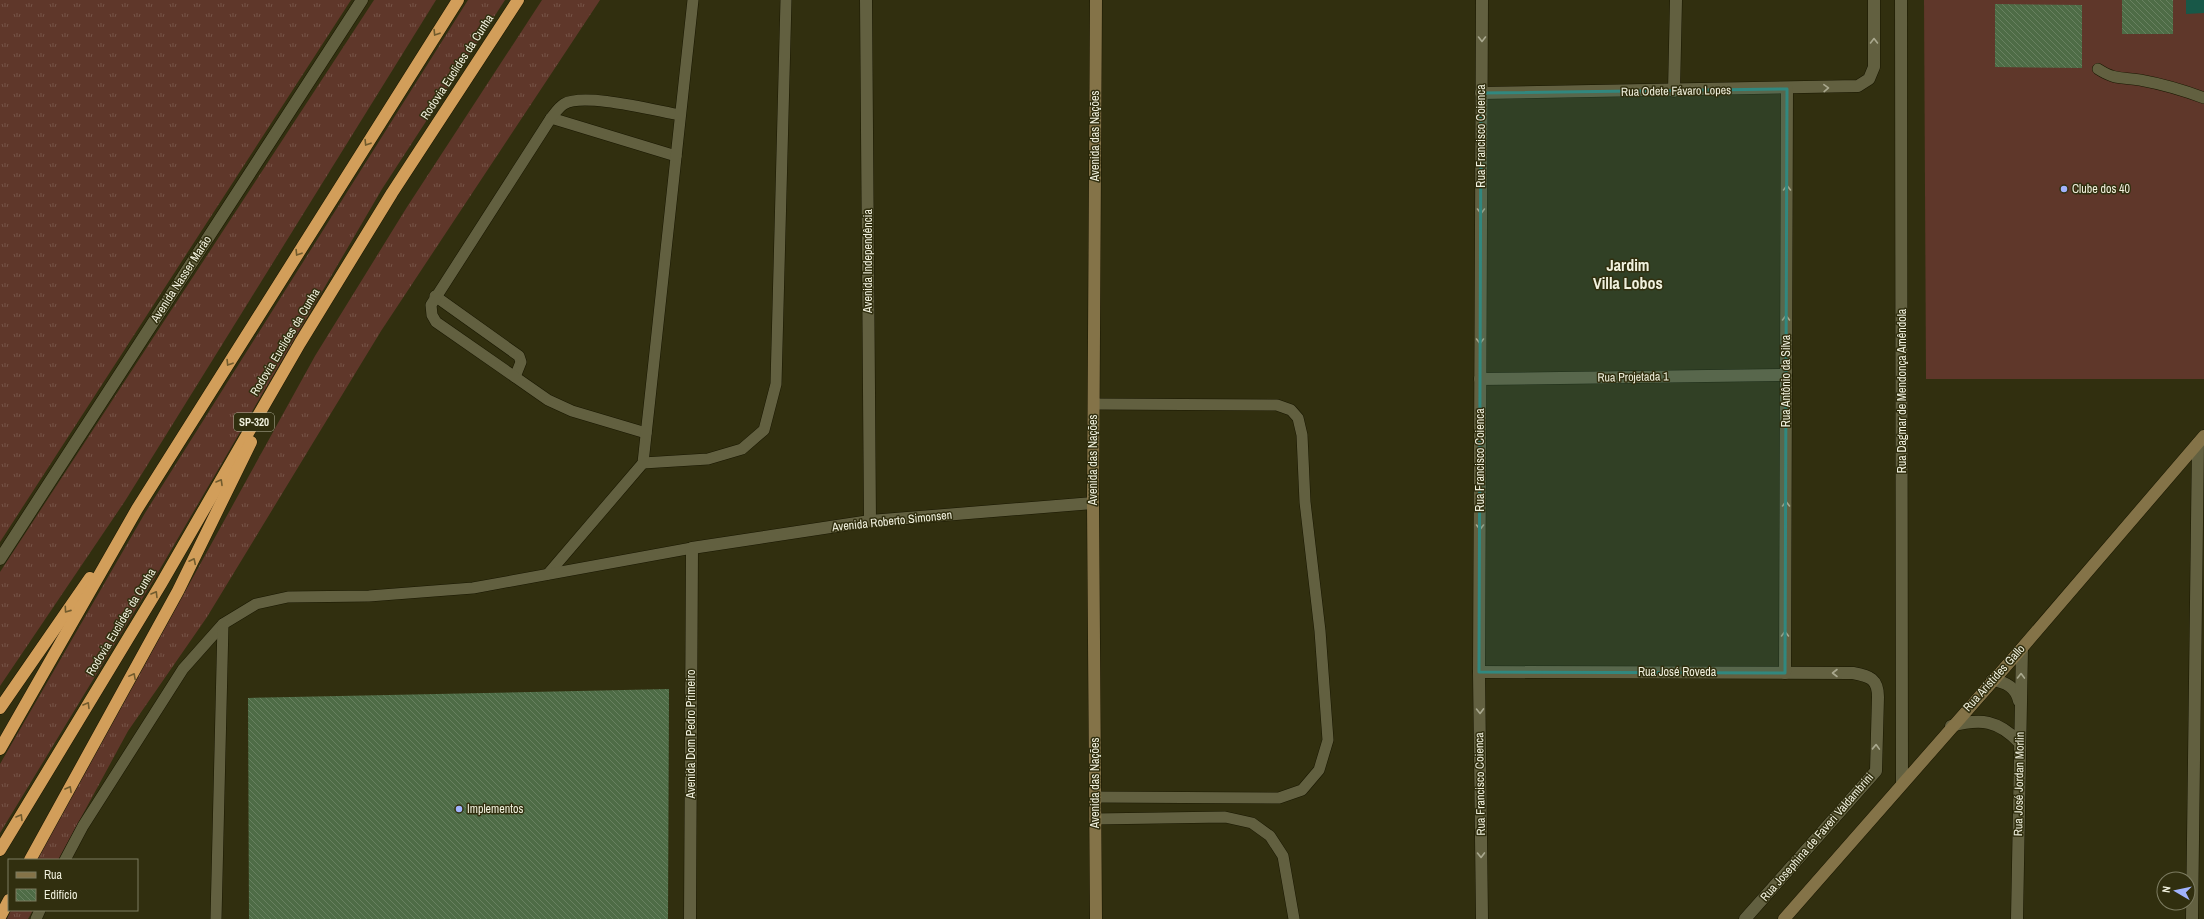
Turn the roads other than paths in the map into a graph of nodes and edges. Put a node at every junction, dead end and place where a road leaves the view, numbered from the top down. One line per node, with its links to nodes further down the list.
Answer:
1 (362, 0): 33 (street, Avenida Nasser Marão)
2 (458, 0): 30 (highway, one-way to 30)
3 (518, 0): 21 (highway, Rodovia Euclides da Cunha / SP-320)
4 (693, 0): 17 (lane)
5 (786, 0): 28 (lane)
6 (866, 0): 31 (street, Avenida Independência)
7 (1096, 0): 25 (street, Avenida das Nações)
8 (1482, 0): 15 (street, Rua Francisco Coienca, one-way to 15)
9 (1676, 0): 14 (street)
10 (1874, 0): 13 (street, Rua Odete Fávaro Lopes, one-way to 10)
11 (1901, 0): 46 (street, Rua Dagmar de Mendonça Amêndola)
12 (2098, 68): 16 (lane)
13 (1787, 89): 14 (street, Rua Odete Fávaro Lopes); 22 (street, Rua Antônio da Silva, one-way to 13)
14 (1674, 91): 15 (street, Rua Odete Fávaro Lopes)
15 (1481, 93): 24 (street, Rua Francisco Coienca, one-way to 24)
16 (2204, 98)
17 (680, 115): 18 (lane); 19 (lane)
18 (551, 118): 19 (lane); 20 (lane)
19 (676, 156): 26 (lane)
20 (435, 296): 23 (lane); 23 (lane)
21 (300, 343): 49 (highway, Rodovia Euclides da Cunha / SP-320, one-way to 21); 50 (highway, one-way to 21)
22 (1786, 375): 24 (street, Rua Projetada 1); 38 (street, Rua Antônio da Silva, one-way to 22)
23 (515, 377): 26 (lane)
24 (1480, 379): 37 (street, Rua Francisco Coienca, one-way to 37)
25 (1094, 404): 29 (street, Avenida das Nações); 47 (lane)
26 (646, 433): 28 (lane)
27 (2201, 440): 36 (street, Rua Aristides Gallo); 62 (street)
28 (643, 463): 34 (lane)
29 (1093, 503): 31 (street, Avenida Roberto Simonsen); 47 (street, Avenida das Nações)
30 (137, 509): 42 (highway, one-way to 42); 45 (highway)
31 (870, 522): 32 (street, Avenida Roberto Simonsen)
32 (692, 548): 34 (lane); 55 (street, Avenida Dom Pedro Primeiro)
33 (0, 559)
34 (548, 574): 35 (lane)
35 (223, 624): 51 (lane); 54 (lane)
36 (2022, 648): 40 (street, Rua Aristides Gallo); 41 (street, Rua José Jordan Morlin, one-way to 36)
37 (1479, 672): 38 (street, Rua José Roveda); 58 (street, Rua Francisco Coienca, one-way to 58)
38 (1785, 673): 39 (street, Rua José Roveda, one-way to 38)
39 (1873, 679): 59 (street, Rua Josephina de Faveri Valdambrini, one-way to 39)
40 (1992, 680): 41 (street); 43 (street, Rua Aristides Gallo)
41 (2020, 704): 44 (street, Rua José Jordan Morlin)
42 (0, 708)
43 (1951, 726): 44 (street); 46 (street, Rua Aristides Gallo)
44 (2020, 743): 61 (street, Rua José Jordan Morlin)
45 (0, 749)
46 (1902, 783): 60 (street, Rua Aristides Gallo)
47 (1095, 797): 48 (street, Avenida das Nações)
48 (1095, 819): 56 (street, Avenida das Nações); 57 (lane)
49 (0, 850)
50 (31, 859)
51 (66, 859)
52 (8, 902): 53 (highway)
53 (0, 917)
54 (216, 919)
55 (690, 919)
56 (1096, 919)
57 (1294, 919)
58 (1482, 919)
59 (1745, 919)
60 (1784, 919)
61 (2017, 919)
62 (2192, 919)

